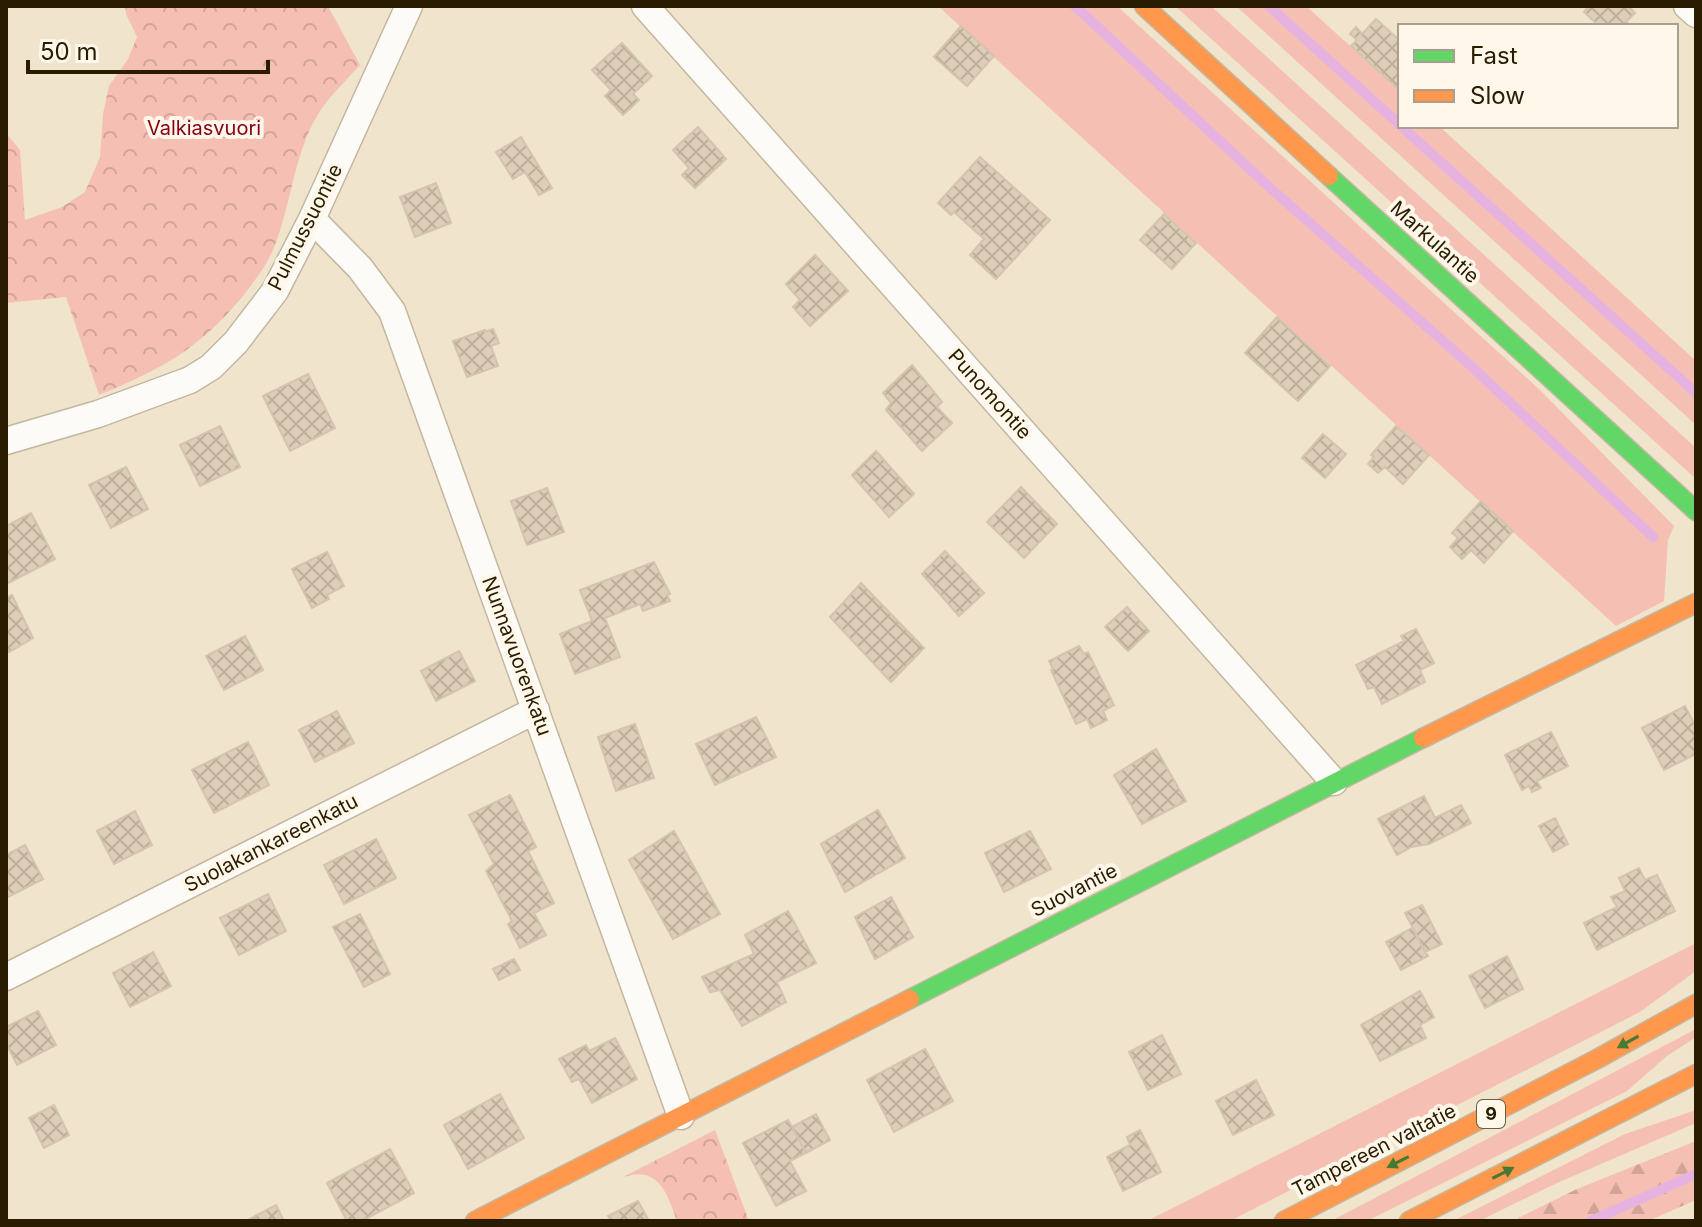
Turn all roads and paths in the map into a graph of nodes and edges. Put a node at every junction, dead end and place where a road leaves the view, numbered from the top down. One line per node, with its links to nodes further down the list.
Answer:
1 (409, 6): 6 (street, Pulmussuontie)
2 (645, 6): 11 (street, Punomontie)
3 (1144, 6): 8 (main road, Markulantie)
4 (1687, 6): 5 (street)
5 (1696, 14)
6 (312, 219): 7 (street, Pulmussuontie); 10 (street, Nunnavuorenkatu)
7 (6, 441)
8 (1696, 511)
9 (1696, 603): 11 (main road, Suovantie)
10 (536, 710): 12 (street, Suolakankareenkatu); 15 (street, Nunnavuorenkatu)
11 (1334, 782): 15 (main road, Suovantie)
12 (6, 977)
13 (1696, 1004): 17 (main road, Tampereen valtatie / 9, one-way to 17)
14 (1696, 1074): 18 (main road, one-way to 14)
15 (681, 1116): 16 (main road, Suovantie)
16 (475, 1221)
17 (1284, 1221)
18 (1409, 1221)

